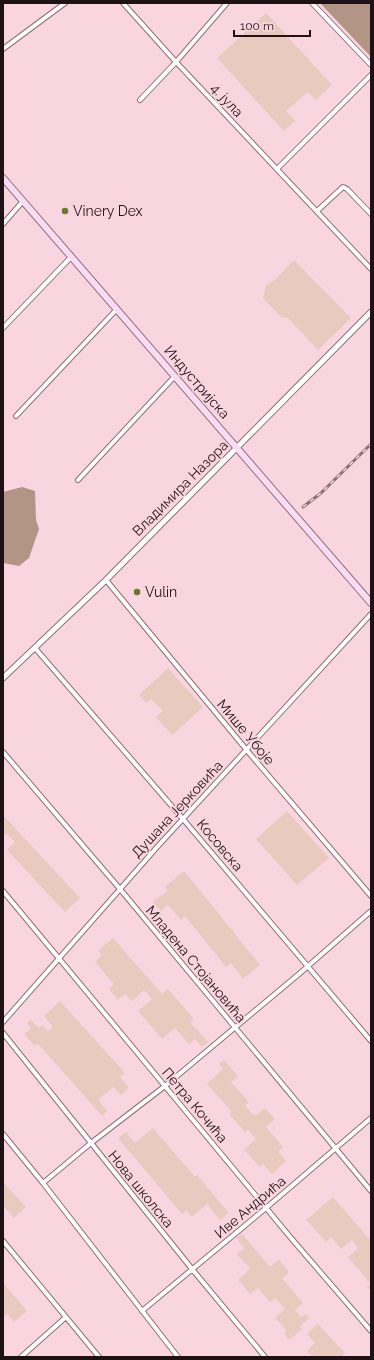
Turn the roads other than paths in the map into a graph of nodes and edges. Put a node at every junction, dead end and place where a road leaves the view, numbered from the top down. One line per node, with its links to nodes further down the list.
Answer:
1 (66, 3): 5 (street)
2 (123, 3): 6 (street, 4. јула)
3 (227, 3): 6 (street)
4 (312, 3): 7 (street)
5 (3, 49)
6 (176, 62): 9 (street); 10 (street, 4. јула)
7 (371, 65)
8 (371, 75): 10 (street)
9 (140, 100)
10 (277, 169): 13 (street, 4. јула)
11 (3, 178): 12 (main road, Индустријска)
12 (23, 201): 15 (street); 16 (main road, Индустријска)
13 (317, 211): 14 (street); 17 (street, 4. јула)
14 (371, 214)
15 (3, 224)
16 (71, 257): 18 (main road, Индустријска); 20 (street)
17 (371, 269)
18 (117, 309): 21 (main road, Индустријска); 22 (street)
19 (371, 312): 23 (street, Владимира Назора)
20 (3, 328)
21 (175, 376): 23 (main road, Индустријска); 24 (street)
22 (16, 416)
23 (237, 448): 25 (street, Владимира Назора); 26 (main road, Индустријска)
24 (78, 480)
25 (106, 580): 28 (street, Владимира Назора); 30 (street, Мише Убоје)
26 (371, 603)
27 (371, 614): 30 (street, Душана Јерковића)
28 (35, 648): 29 (street, Владимира Назора); 32 (street, Косовска)
29 (3, 678)
30 (247, 750): 32 (street, Душана Јерковића); 35 (street, Мише Убоје)
31 (3, 752): 33 (street, Младена Стојановића)
32 (183, 819): 33 (street, Душана Јерковића); 38 (street, Косовска)
33 (120, 889): 37 (street, Душана Јерковића); 40 (street, Младена Стојановића)
34 (3, 891): 37 (street, Петра Кочића)
35 (371, 896)
36 (371, 912): 38 (street)
37 (59, 958): 39 (street, Душана Јерковића); 43 (street, Петра Кочића)
38 (308, 967): 40 (street); 42 (street, Косовска)
39 (3, 1022)
40 (235, 1027): 43 (street); 47 (street, Младена Стојановића)
41 (3, 1033): 46 (street, Нова школска)
42 (371, 1041)
43 (165, 1086): 46 (street); 50 (street, Петра Кочића)
44 (371, 1118): 47 (street, Иве Андрића)
45 (3, 1134): 48 (street)
46 (91, 1143): 48 (street); 52 (street, Нова школска)
47 (335, 1148): 49 (street, Младена Стојановића); 50 (street, Иве Андрића)
48 (43, 1183): 53 (street)
49 (371, 1191)
50 (266, 1208): 52 (street, Иве Андрића); 55 (street, Петра Кочића)
51 (3, 1241): 54 (street)
52 (192, 1269): 53 (street, Иве Андрића); 59 (street, Нова школска)
53 (142, 1311): 58 (street)
54 (66, 1317): 56 (street); 57 (street)
55 (371, 1331)
56 (21, 1357)
57 (99, 1357)
58 (178, 1357)
59 (265, 1357)

